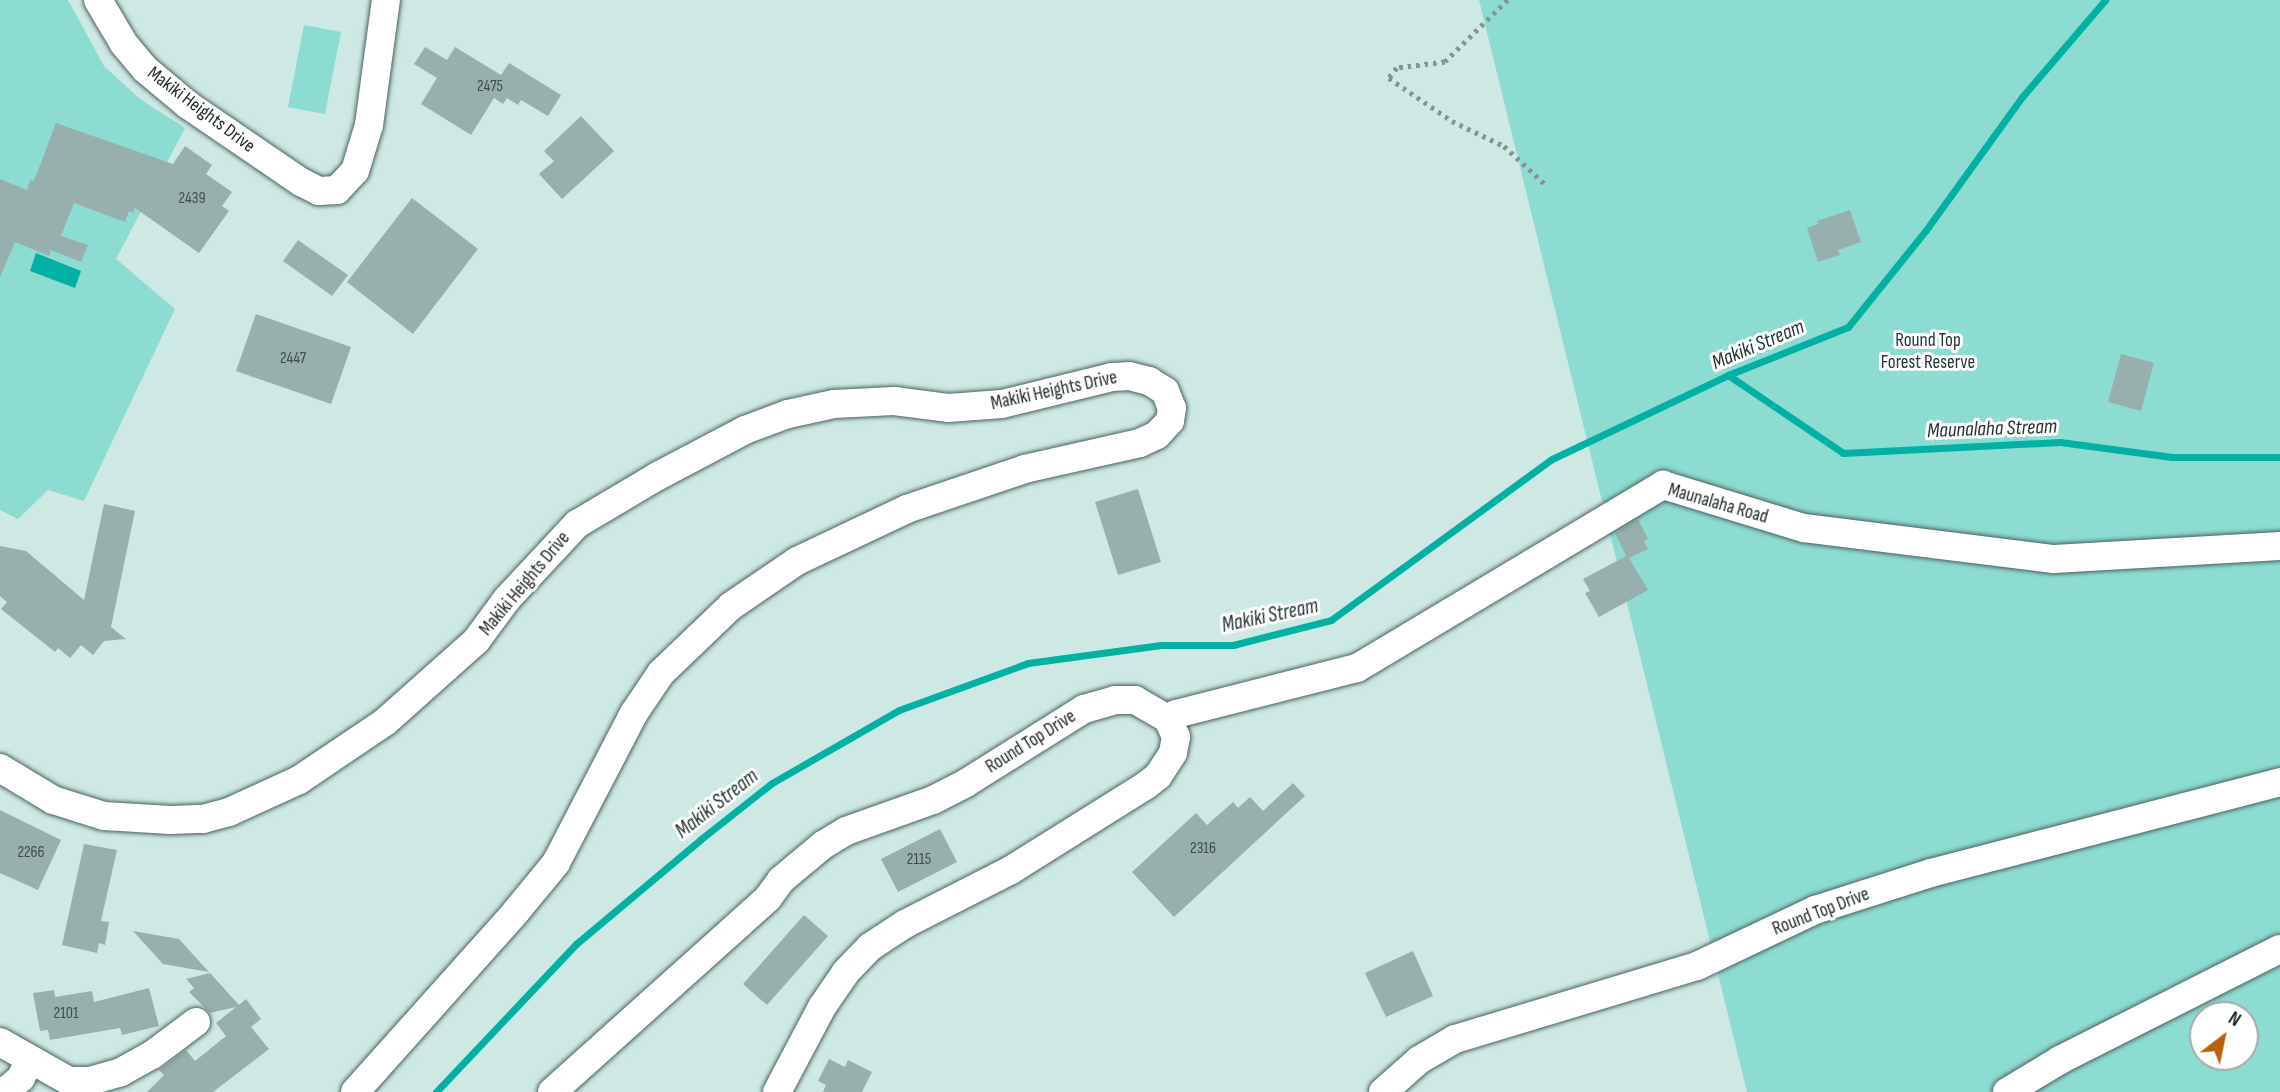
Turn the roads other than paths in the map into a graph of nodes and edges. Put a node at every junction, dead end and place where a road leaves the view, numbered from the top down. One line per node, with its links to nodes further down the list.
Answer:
1 (98, 0): 2 (street, Makiki Heights Drive)
2 (386, 0)
3 (2280, 546): 4 (street, Maunalaha Road)
4 (1168, 719): 13 (street, Round Top Drive); 14 (street)
5 (0, 768): 12 (street, Makiki Heights Drive)
6 (2280, 782): 15 (street, Round Top Drive)
7 (2280, 949): 16 (street)
8 (196, 1022): 10 (street)
9 (0, 1042): 10 (street)
10 (29, 1061): 11 (street)
11 (0, 1091)
12 (355, 1092)
13 (552, 1092)
14 (777, 1092)
15 (1383, 1092)
16 (2007, 1092)

